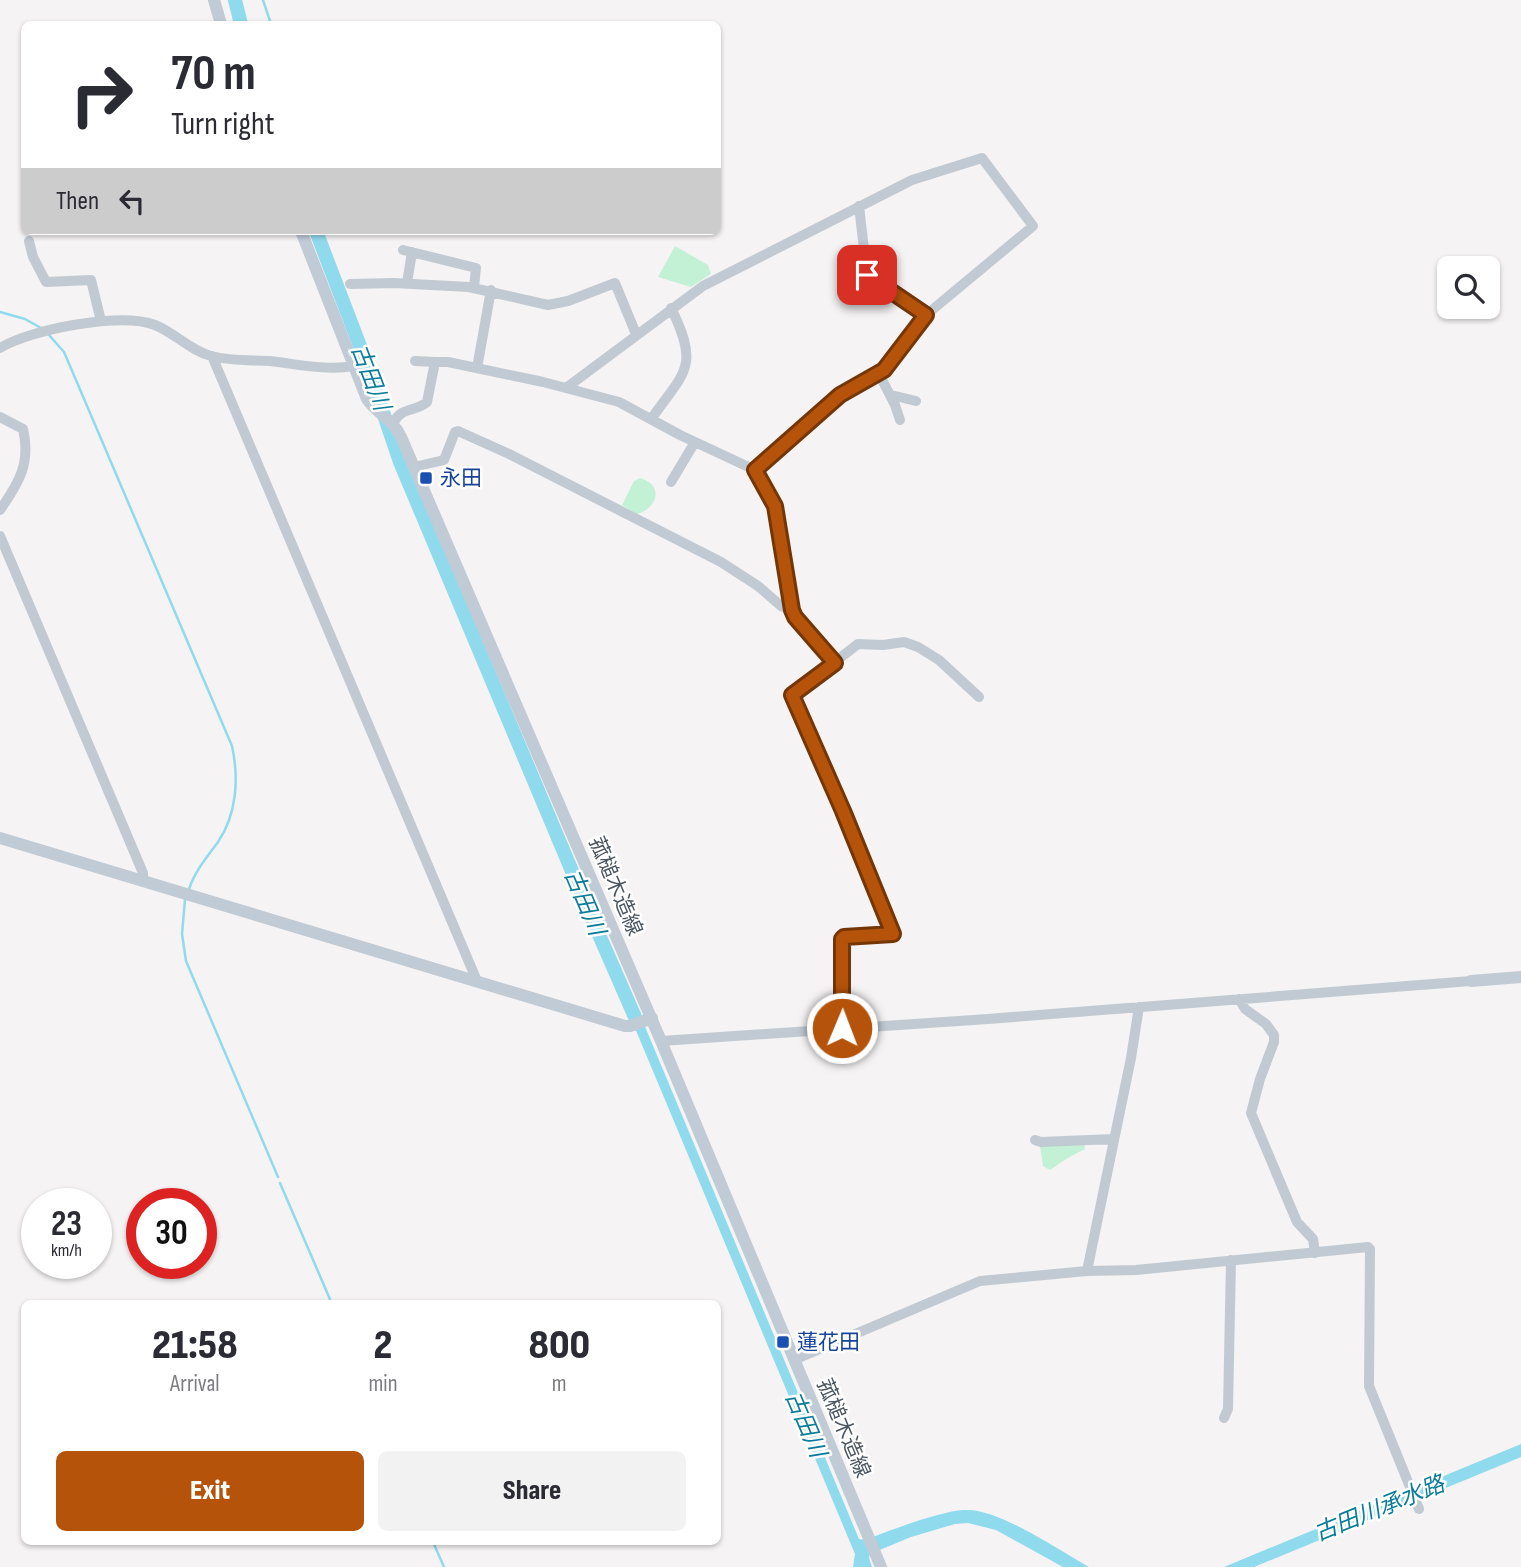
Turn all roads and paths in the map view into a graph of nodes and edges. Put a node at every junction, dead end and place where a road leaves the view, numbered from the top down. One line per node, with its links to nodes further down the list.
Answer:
1 (214, 0): 2 (main road)
2 (220, 21)
3 (859, 206): 10 (street); 11 (street); 11 (street)
4 (303, 235): 18 (main road)
5 (29, 241): 12 (street)
6 (350, 284): 7 (street)
7 (407, 284): 8 (street); 8 (street)
8 (474, 287): 9 (street)
9 (491, 290): 13 (street); 19 (street)
10 (671, 308): 13 (street); 25 (street)
11 (926, 315): 20 (street)
12 (101, 321): 14 (street); 15 (street)
13 (636, 334): 21 (street)
14 (0, 348)
15 (212, 356): 18 (street); 40 (street)
16 (415, 361): 17 (street)
17 (435, 362): 19 (street); 27 (street)
18 (354, 366): 27 (main road)
19 (477, 368): 21 (street)
20 (879, 374): 22 (street); 30 (street)
21 (566, 388): 25 (street)
22 (891, 395): 23 (street); 26 (street)
23 (916, 401)
24 (0, 417): 32 (street)
25 (652, 418): 28 (street)
26 (900, 420)
27 (393, 422): 29 (main road, 菰槌木造線)
28 (695, 442): 30 (street); 31 (street)
29 (414, 467): 34 (street); 44 (main road, 菰槌木造線)
30 (755, 470): 34 (street)
31 (671, 482)
32 (0, 510)
33 (0, 536): 38 (street)
34 (792, 610): 35 (street)
35 (835, 663): 36 (street); 45 (street)
36 (979, 696)
37 (0, 838): 38 (main road)
38 (143, 882): 40 (main road)
39 (1521, 977): 41 (main road)
40 (477, 981): 44 (main road)
41 (1471, 981): 42 (street)
42 (1239, 999): 43 (street); 49 (street)
43 (1139, 1007): 45 (street); 47 (street)
44 (648, 1019): 46 (main road, 菰槌木造線)
45 (842, 1028): 46 (street)
46 (662, 1041): 52 (main road, 菰槌木造線)
47 (1114, 1139): 48 (street); 51 (street)
48 (1035, 1140)
49 (1315, 1252): 50 (street); 54 (street)
50 (1231, 1260): 51 (street); 53 (street)
51 (1087, 1271): 52 (street)
52 (794, 1360): 55 (main road, 菰槌木造線)
53 (1224, 1418)
54 (1419, 1509)
55 (878, 1561)

